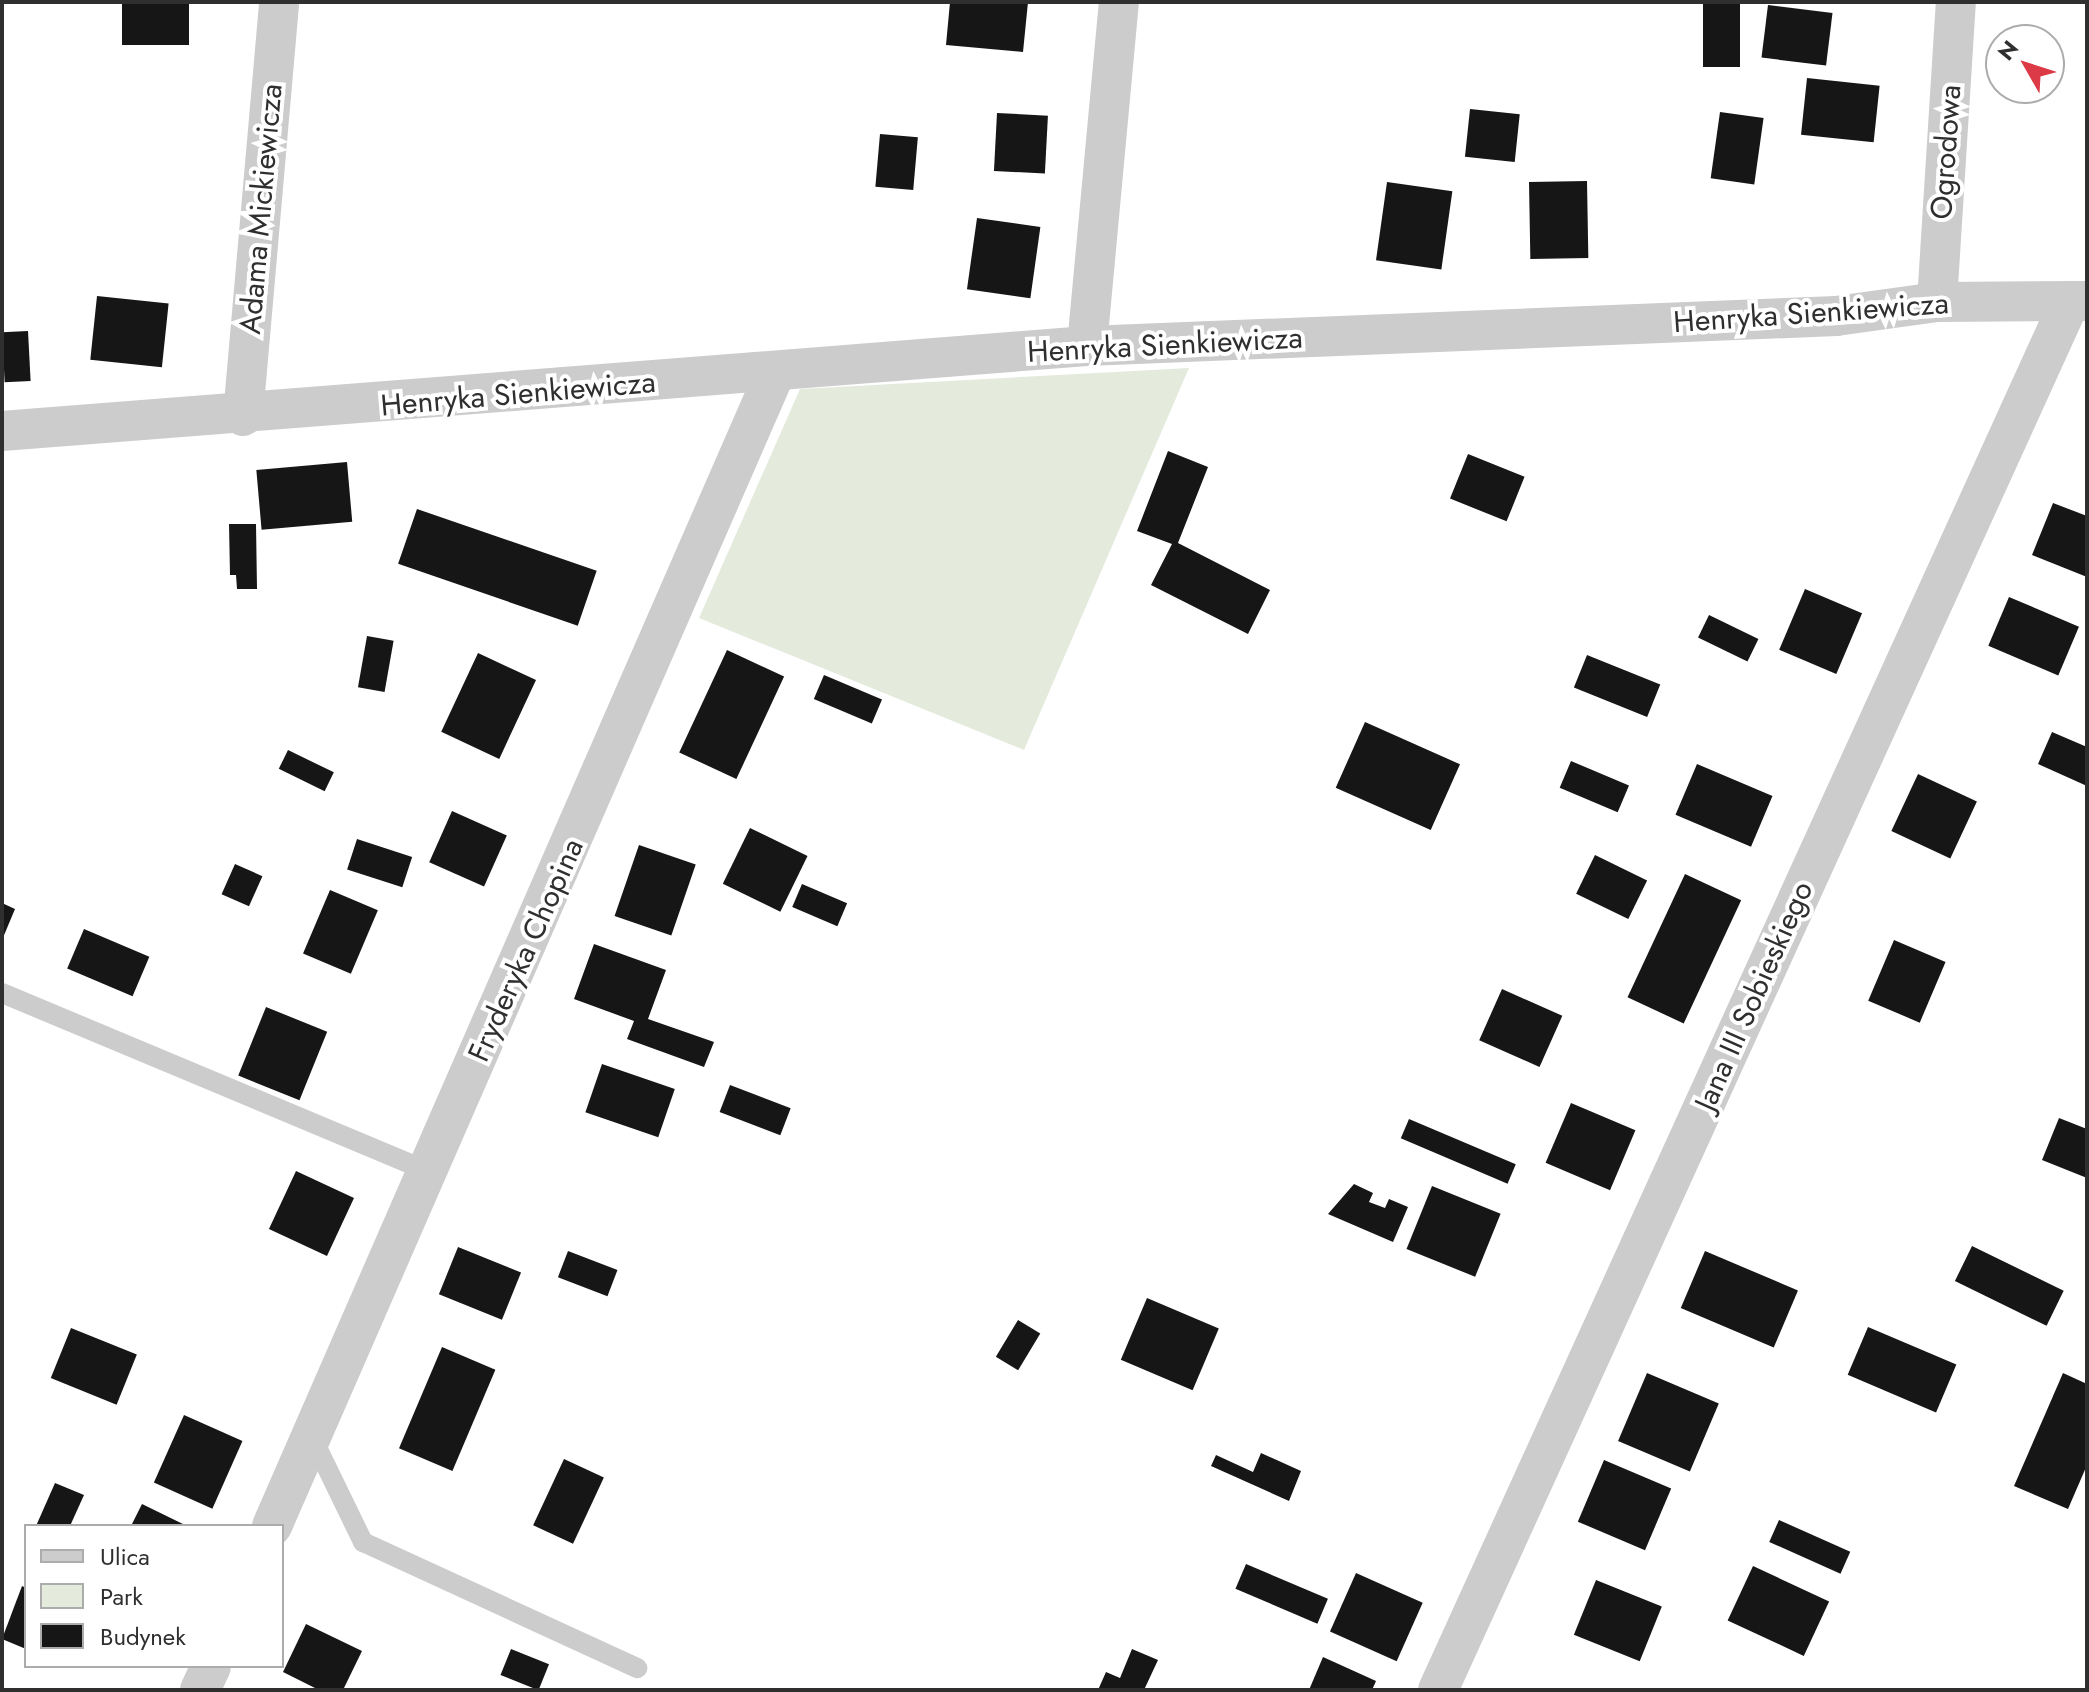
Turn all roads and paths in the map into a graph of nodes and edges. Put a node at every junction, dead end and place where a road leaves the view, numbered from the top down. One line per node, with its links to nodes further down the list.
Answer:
1 (279, 2): 8 (street, Adama Mickiewicza)
2 (1119, 2): 6 (street)
3 (1956, 2): 5 (street, Ogrodowa)
4 (2078, 301): 5 (street, Henryka Sienkiewicza); 17 (street, Jana III Sobieskiego)
5 (1937, 302): 6 (street, Henryka Sienkiewicza)
6 (1087, 346): 7 (street, Henryka Sienkiewicza)
7 (775, 373): 8 (street, Henryka Sienkiewicza); 11 (street, Fryderyka Chopina)
8 (243, 416): 9 (street, Henryka Sienkiewicza)
9 (2, 431)
10 (2, 993): 11 (lane)
11 (429, 1172): 12 (street, Fryderyka Chopina)
12 (312, 1437): 13 (street, Fryderyka Chopina); 15 (lane)
13 (273, 1524)
14 (210, 1668): 16 (street)
15 (637, 1668)
16 (200, 1690)
17 (1438, 1690)

